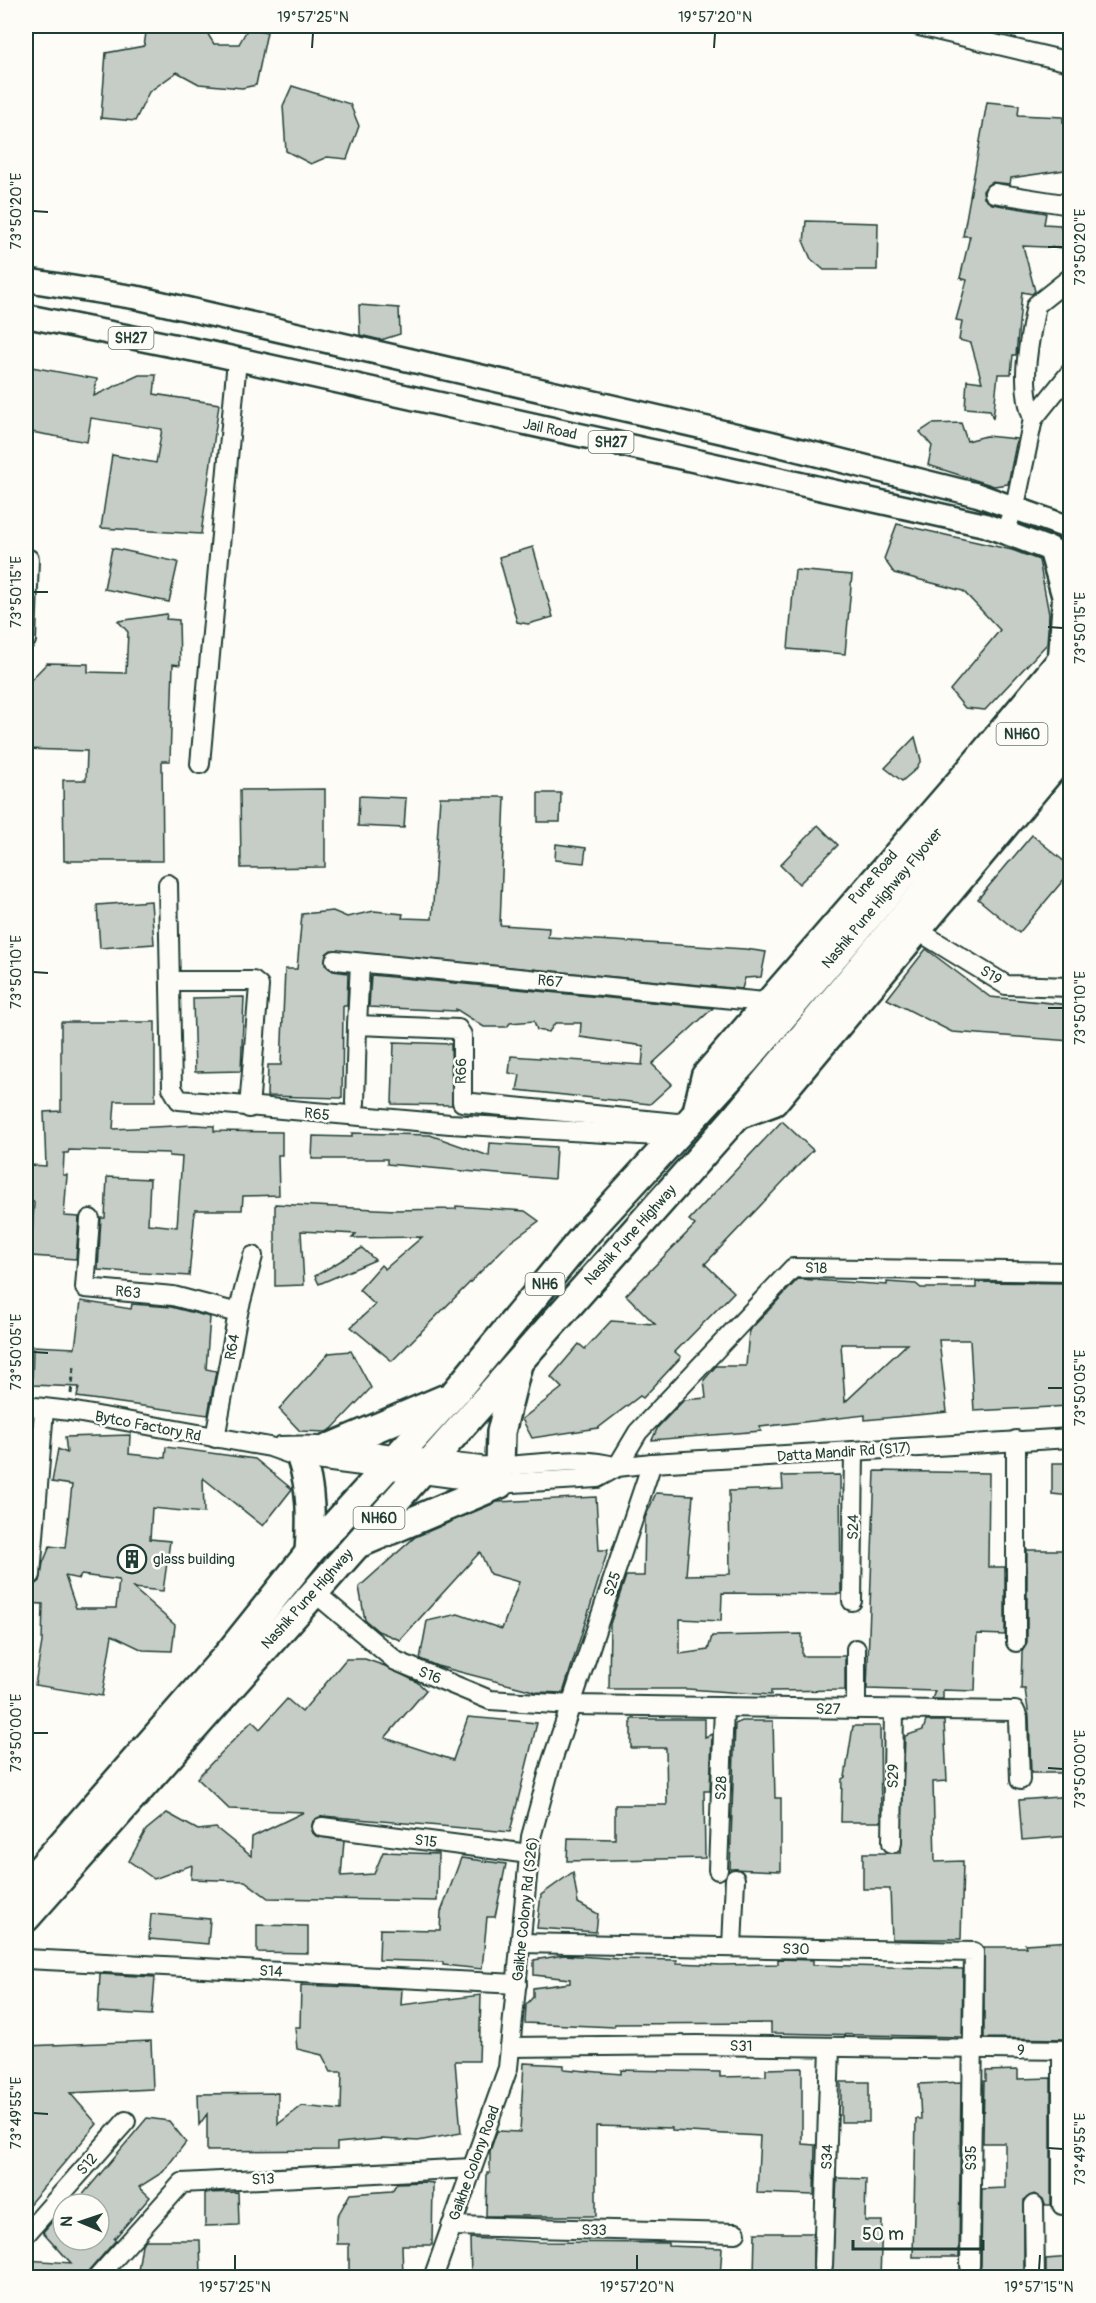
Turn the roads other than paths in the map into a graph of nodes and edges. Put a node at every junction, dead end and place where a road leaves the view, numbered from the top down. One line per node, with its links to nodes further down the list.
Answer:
1 (919, 26): 2 (street)
2 (1071, 62)
3 (994, 193): 4 (street)
4 (1071, 205)
5 (1071, 278): 10 (street)
6 (26, 280): 11 (main road)
7 (26, 316): 8 (main road, Jail Road / SH27)
8 (237, 360): 13 (main road, Jail Road / SH27); 21 (street)
9 (1071, 373): 10 (street)
10 (1033, 419): 11 (street)
11 (1025, 510): 12 (main road); 13 (street)
12 (1071, 528)
13 (1005, 531): 14 (main road, Jail Road / SH27)
14 (1050, 548): 15 (main road, Jail Road / SH27); 18 (main road)
15 (1071, 557)
16 (26, 559): 17 (street)
17 (26, 640)
18 (1067, 661): 22 (highway, Nashik Pune Highway Flyover / NH60); 29 (main road, Pune Road)
19 (1071, 717): 34 (highway, Nashik Pune Highway Flyover / NH60)
20 (1071, 751): 24 (main road)
21 (200, 764)
22 (974, 789): 36 (highway, Nashik Pune Highway Flyover / NH6)
23 (168, 884): 27 (street, R65)
24 (920, 932): 28 (street, S19); 34 (main road)
25 (335, 960): 26 (street, R67)
26 (360, 963): 29 (street, R67); 30 (street)
27 (170, 981): 33 (street, R65); 33 (street)
28 (1071, 987)
29 (764, 1002): 36 (main road, Pune Road)
30 (357, 1025): 31 (street, R66); 32 (street)
31 (462, 1102): 35 (street); 36 (street, R66)
32 (355, 1103)
33 (249, 1108): 35 (street, R65)
34 (734, 1119): 41 (highway, Nashik Pune Highway / NH60)
35 (460, 1124): 36 (street, R65)
36 (685, 1126): 42 (highway, Nashik Pune Highway / NH6)
37 (90, 1219): 40 (street, R63)
38 (253, 1256): 40 (street, R64)
39 (1071, 1272): 55 (street, S18)
40 (238, 1313): 45 (street, R64)
41 (520, 1358): 54 (highway, Nashik Pune Highway / NH60); 56 (highway)
42 (453, 1395): 49 (highway); 52 (highway, Nashik Pune Highway / NH6)
43 (26, 1406): 44 (street, Bytco Factory Rd)
44 (44, 1409): 45 (street, Bytco Factory Rd); 59 (street)
45 (215, 1438): 48 (street, Bytco Factory Rd)
46 (1071, 1438): 47 (street, Datta Mandir Rd (S17))
47 (1016, 1440): 50 (street, Datta Mandir Rd (S17)); 62 (street)
48 (270, 1447): 49 (street, Bytco Factory Rd); 51 (street, Bytco Factory Rd)
49 (329, 1448): 52 (street, Bytco Factory Rd)
50 (854, 1453): 53 (street, Datta Mandir Rd (S17)); 61 (street, S24)
51 (301, 1458): 52 (street, Bytco Factory Rd); 58 (highway)
52 (393, 1461): 54 (street, Datta Mandir Rd (S17)); 58 (highway, Nashik Pune Highway / NH60)
53 (652, 1463): 55 (street, Datta Mandir Rd (S17)); 64 (street, S25)
54 (425, 1467): 56 (street, Datta Mandir Rd (S17)); 57 (highway, Nashik Pune Highway / NH60)
55 (617, 1467): 56 (street, Datta Mandir Rd (S17))
56 (500, 1475): 57 (highway)
57 (354, 1546): 60 (highway, Nashik Pune Highway / NH60)
58 (309, 1553): 74 (highway, Nashik Pune Highway / NH60)
59 (26, 1574)
60 (313, 1592): 64 (street, S16); 75 (highway, Nashik Pune Highway / NH60)
61 (852, 1601)
62 (1016, 1642)
63 (856, 1649): 66 (street)
64 (572, 1704): 65 (street, S27); 71 (street, Gaikhe Colony Rd (S26))
65 (724, 1707): 66 (street, S27); 72 (street, S28)
66 (856, 1709): 67 (street, S27)
67 (894, 1710): 68 (street, S27); 70 (street, S29)
68 (1020, 1780)
69 (322, 1827): 71 (street, S15)
70 (892, 1843)
71 (529, 1854): 76 (street, Gaikhe Colony Rd (S26))
72 (718, 1870)
73 (735, 1879): 77 (street)
74 (26, 1886)
75 (26, 1918)
76 (520, 1943): 77 (street, S30); 79 (street, Gaikhe Colony Rd (S26))
77 (732, 1947): 82 (street, S30)
78 (26, 1959): 79 (street, S14)
79 (517, 1984): 80 (street, Gaikhe Colony Rd (S26))
80 (510, 2047): 81 (street, S31); 85 (street, Gaikhe Colony Road)
81 (830, 2047): 82 (street, S31); 91 (street, S34)
82 (972, 2049): 83 (street, 9); 92 (street, S35)
83 (1066, 2050): 87 (street)
84 (126, 2121): 90 (street, S12)
85 (472, 2168): 88 (street, Gaikhe Colony Road); 93 (street, S13)
86 (1034, 2205): 95 (street)
87 (1062, 2205)
88 (451, 2226): 89 (street, S33); 94 (street, Gaikhe Colony Road)
89 (736, 2233)
90 (26, 2234)
91 (823, 2266)
92 (970, 2266)
93 (97, 2277)
94 (432, 2277)
95 (1035, 2277)

